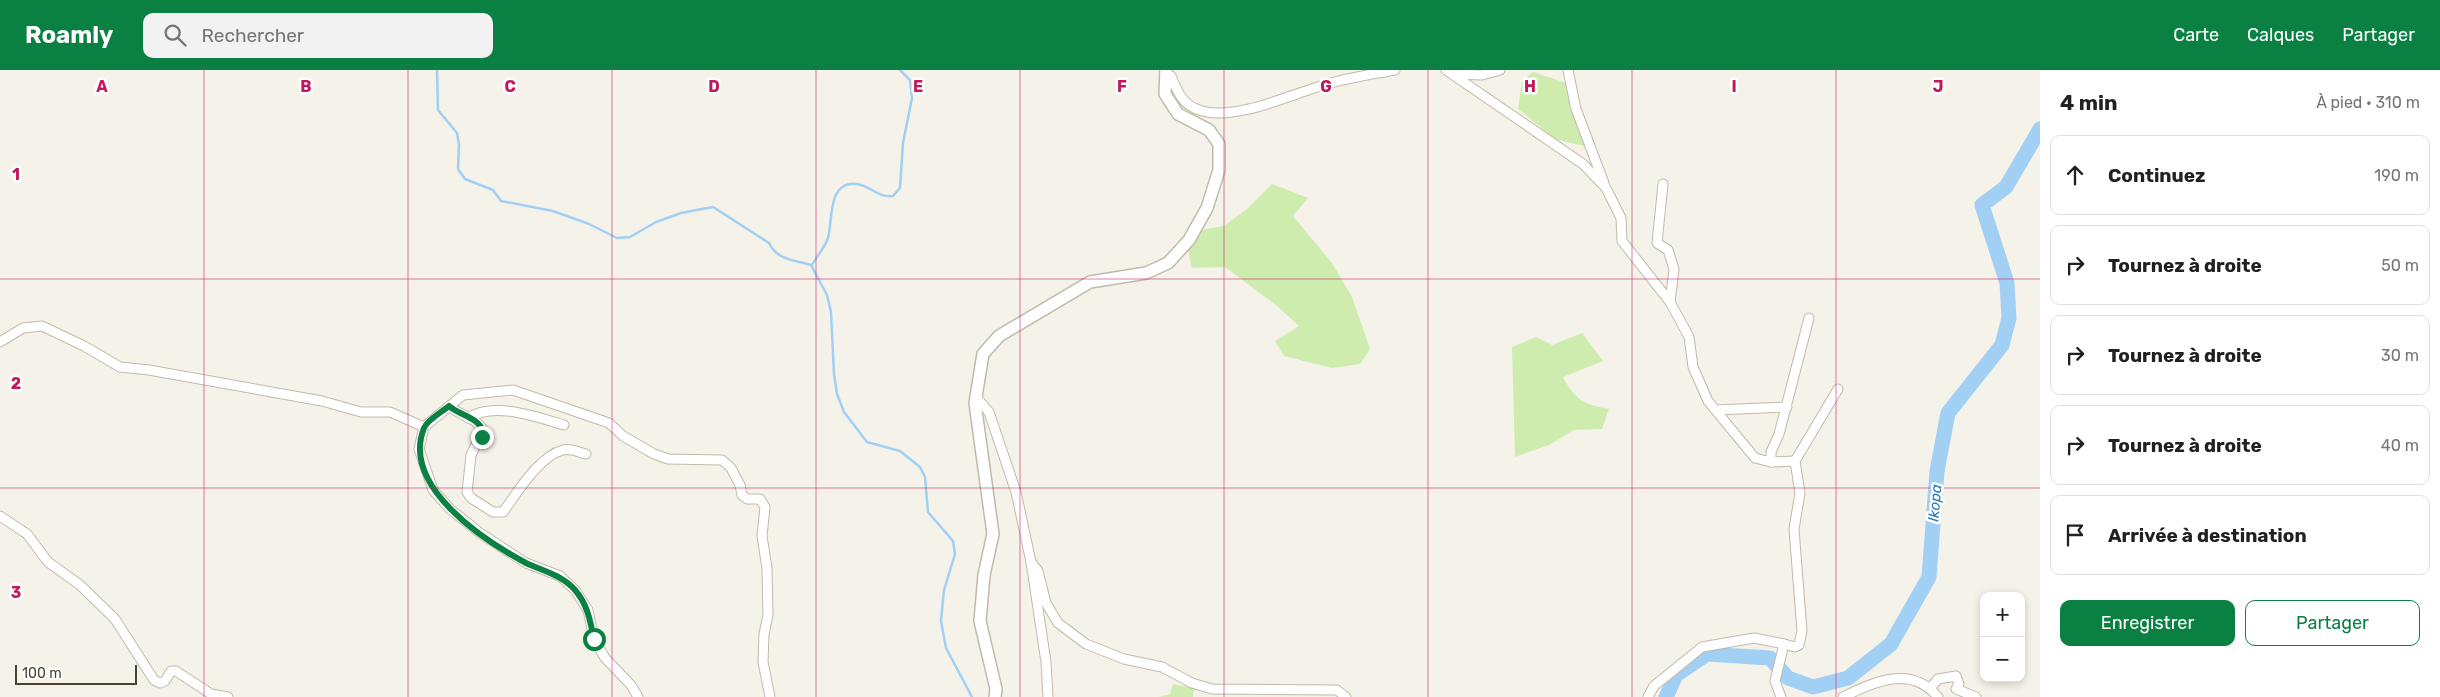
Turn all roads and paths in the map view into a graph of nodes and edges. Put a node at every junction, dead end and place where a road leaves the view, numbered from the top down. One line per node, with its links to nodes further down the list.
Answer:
1 (1395, 70): 4 (street)
2 (1500, 70): 5 (street)
3 (1568, 70): 7 (street)
4 (1166, 72): 12 (street)
5 (1450, 72): 7 (street)
6 (1663, 184): 8 (street)
7 (1606, 188): 8 (street)
8 (1670, 302): 15 (street)
9 (1808, 318): 14 (street)
10 (0, 342): 17 (street)
11 (1838, 389): 20 (street)
12 (976, 397): 23 (street); 29 (street)
13 (449, 406): 16 (street); 17 (street); 28 (street)
14 (1787, 407): 15 (street); 21 (street)
15 (1716, 410): 21 (street)
16 (468, 418): 18 (street); 19 (street)
17 (424, 426): 27 (street)
18 (564, 426)
19 (586, 454)
20 (1795, 461): 21 (street); 24 (street)
21 (1771, 462)
22 (0, 516): 26 (street)
23 (1031, 562): 30 (street); 31 (street)
24 (1783, 647): 32 (street); 33 (street)
25 (1930, 688): 34 (street); 35 (street); 36 (street)
26 (228, 697)
27 (638, 697)
28 (770, 697)
29 (996, 697)
30 (1048, 697)
31 (1346, 697)
32 (1648, 697)
33 (1781, 697)
34 (1843, 697)
35 (1938, 697)
36 (1976, 697)

